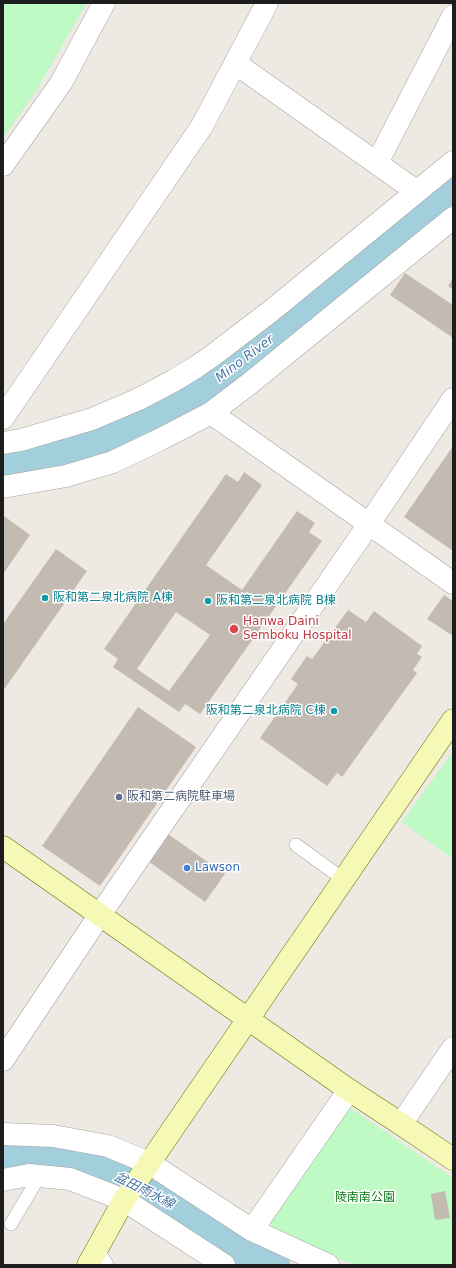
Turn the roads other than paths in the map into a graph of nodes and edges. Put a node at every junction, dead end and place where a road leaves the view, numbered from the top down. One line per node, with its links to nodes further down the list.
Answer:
1 (104, 3): 7 (street)
2 (267, 3): 4 (street)
3 (453, 16): 6 (street)
4 (235, 63): 6 (street); 12 (street)
5 (453, 162): 8 (street)
6 (377, 163): 8 (street)
7 (3, 165)
8 (416, 191): 13 (street)
9 (453, 218): 11 (street)
10 (453, 400): 15 (street)
11 (211, 413): 14 (street); 15 (street)
12 (3, 418)
13 (3, 443)
14 (3, 487)
15 (369, 524): 16 (street); 21 (street)
16 (453, 583)
17 (453, 720): 20 (street)
18 (296, 845): 20 (lane)
19 (3, 847): 21 (street)
20 (343, 879): 22 (street)
21 (99, 916): 22 (street); 24 (street)
22 (248, 1019): 25 (street); 29 (street)
23 (453, 1048): 26 (street)
24 (3, 1060)
25 (349, 1090): 26 (street); 34 (street)
26 (401, 1124): 28 (street)
27 (3, 1134): 29 (street)
28 (453, 1159)
29 (146, 1167): 32 (street); 34 (street)
30 (40, 1175): 31 (street); 32 (street); 33 (lane)
31 (3, 1180)
32 (127, 1195): 35 (street); 36 (street)
33 (11, 1224)
34 (252, 1230): 37 (street)
35 (98, 1260)
36 (224, 1265)
37 (328, 1265)

